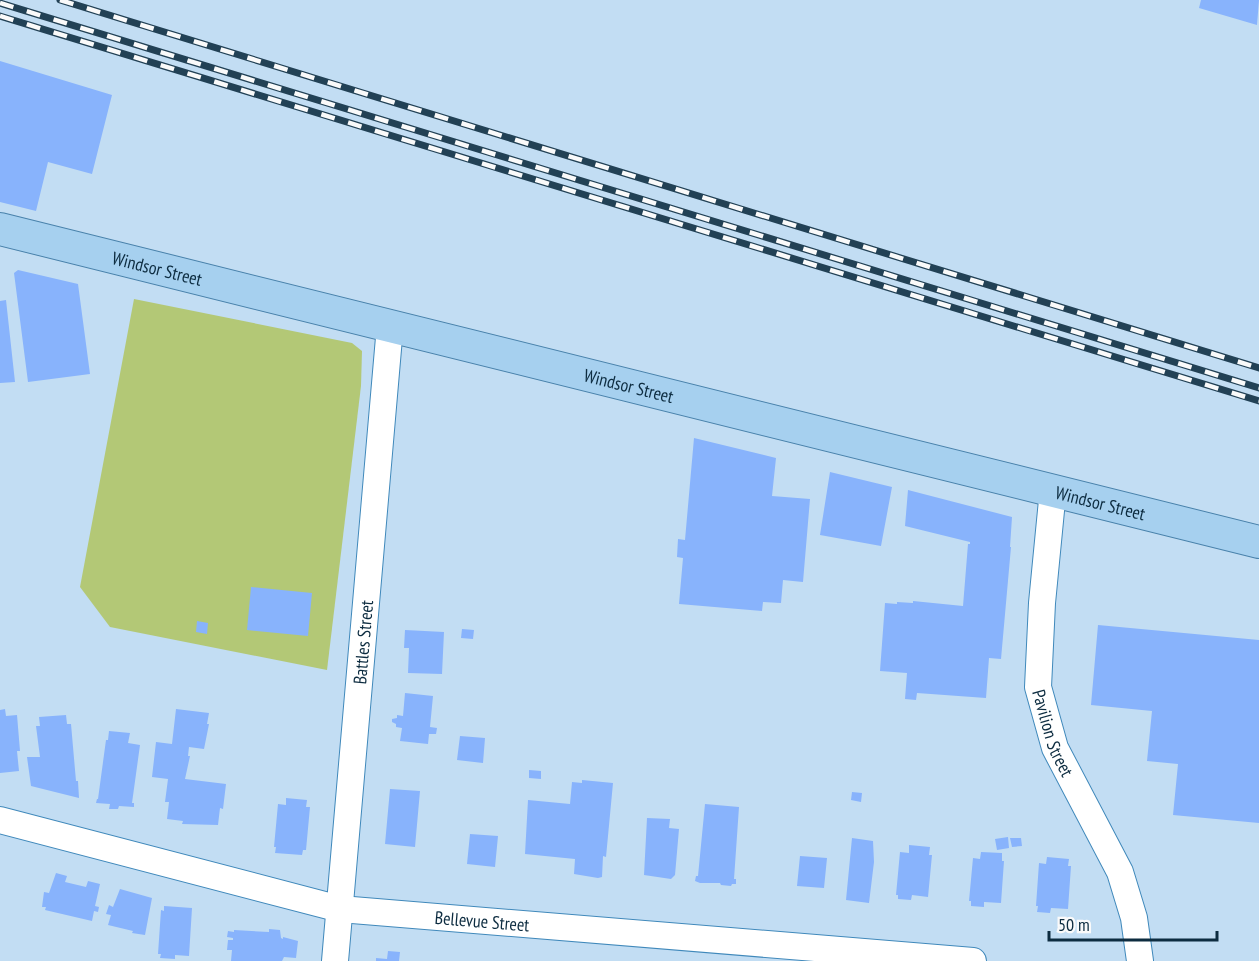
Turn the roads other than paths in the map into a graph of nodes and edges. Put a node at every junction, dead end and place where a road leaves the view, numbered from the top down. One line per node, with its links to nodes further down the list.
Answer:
1 (0, 229): 2 (main road, Windsor Street)
2 (390, 326): 3 (main road, Windsor Street); 6 (street, Battles Street)
3 (1053, 490): 4 (main road, Windsor Street); 10 (street, Pavilion Street)
4 (1259, 542)
5 (0, 819): 6 (street, Bellevue Street)
6 (339, 909): 7 (street, Bellevue Street); 8 (street, Battles Street)
7 (910, 958): 9 (street, Bellevue Street)
8 (335, 961)
9 (973, 961)
10 (1140, 961)

